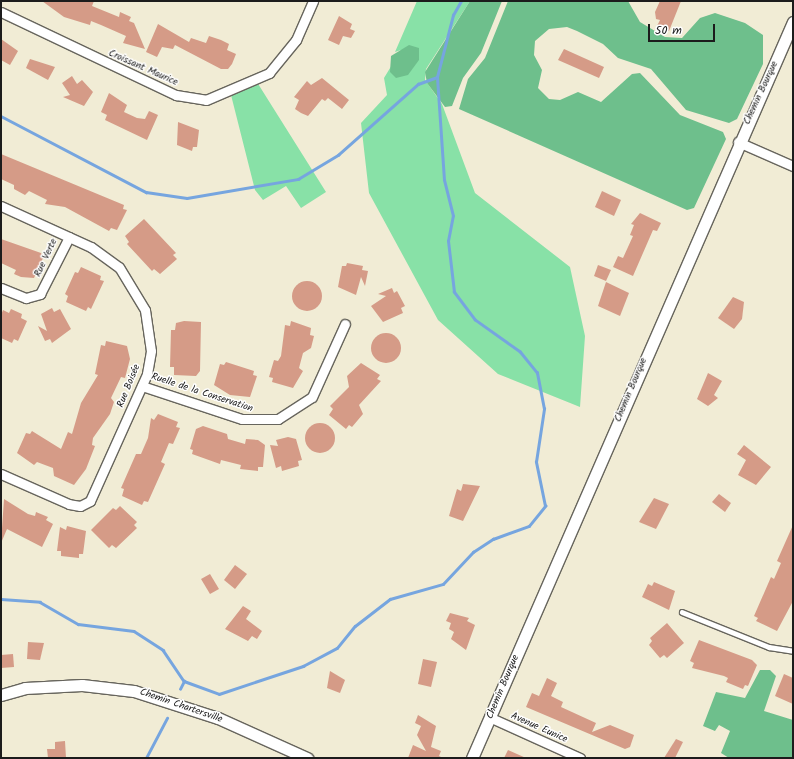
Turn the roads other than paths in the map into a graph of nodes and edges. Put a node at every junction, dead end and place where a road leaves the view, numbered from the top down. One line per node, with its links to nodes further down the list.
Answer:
1 (313, 1): 2 (street, Croissant Maurice)
2 (1, 12)
3 (793, 22): 4 (street, Chemin Bourque)
4 (738, 142): 5 (street); 15 (street, Chemin Bourque)
5 (793, 166)
6 (1, 206): 7 (street, Rue Boisée)
7 (69, 237): 8 (street, Rue Verte); 10 (street, Rue Boisée)
8 (1, 288)
9 (345, 324): 10 (street, Ruelle de la Conservation)
10 (142, 386): 11 (street, Rue Boisée)
11 (1, 474)
12 (682, 612): 13 (lane)
13 (793, 651)
14 (1, 695): 16 (street, Chemin Chartersville)
15 (489, 717): 17 (street, Chemin Bourque); 18 (street, Avenue Eunice)
16 (307, 758)
17 (472, 758)
18 (580, 758)

